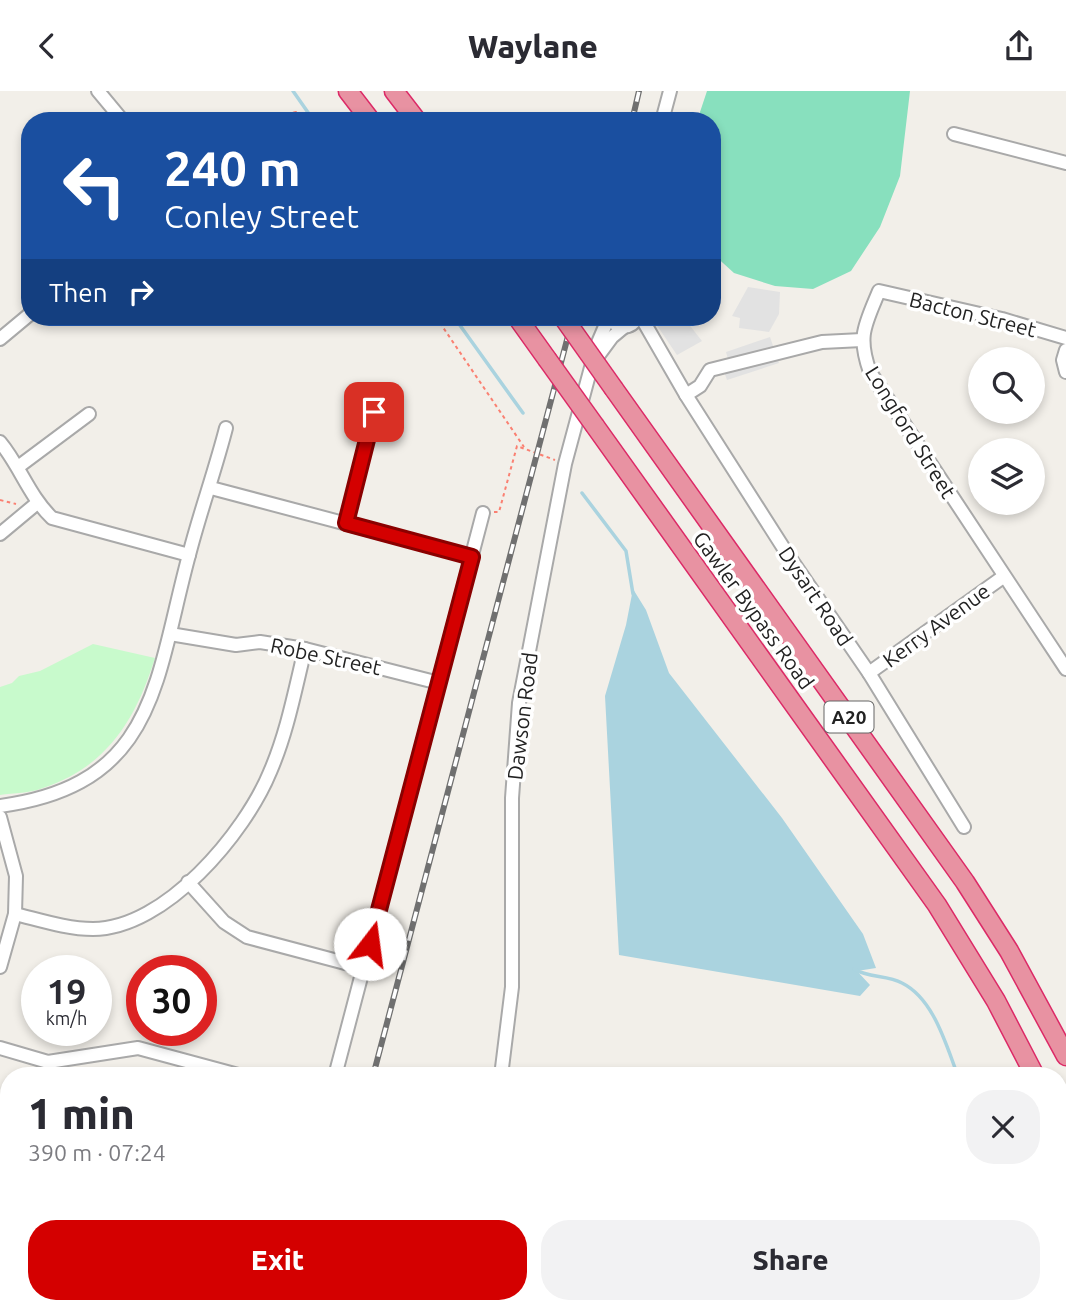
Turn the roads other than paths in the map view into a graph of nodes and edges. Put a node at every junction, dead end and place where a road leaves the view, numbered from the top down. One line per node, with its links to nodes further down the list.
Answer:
1 (98, 91): 5 (street)
2 (348, 91): 6 (highway)
3 (394, 91): 7 (highway)
4 (670, 91): 8 (street)
5 (116, 112)
6 (364, 112)
7 (410, 112)
8 (664, 112)
9 (954, 134): 10 (street)
10 (1066, 163)
11 (879, 291): 19 (street, Bacton Street); 21 (street, Longford Street)
12 (21, 322): 20 (street)
13 (523, 326): 57 (highway, Gawler Bypass Road / A20, bridge)
14 (569, 326): 53 (highway, Gawler Bypass Road / A20, bridge)
15 (605, 326): 23 (street, Dawson Road)
16 (622, 326): 18 (street, Dysart Road)
17 (645, 326): 24 (street, Dysart Road)
18 (627, 327): 23 (street, Dawson Road); 24 (street, Dysart Road)
19 (1066, 338)
20 (0, 339)
21 (862, 340): 26 (street); 39 (street, Longford Street)
22 (1066, 349): 25 (street)
23 (594, 362): 56 (street, Dawson Road)
24 (667, 364): 26 (street, Dysart Road)
25 (1066, 372)
26 (686, 395): 43 (street, Dysart Road)
27 (374, 412): 35 (street)
28 (89, 414): 31 (street)
29 (226, 428): 32 (street)
30 (0, 442): 31 (street)
31 (18, 467): 33 (street)
32 (211, 488): 35 (street); 37 (street)
33 (36, 504): 36 (street); 37 (street)
34 (483, 513): 38 (street)
35 (346, 523): 38 (street)
36 (0, 534)
37 (189, 555): 40 (street)
38 (472, 557): 44 (street)
39 (1003, 577): 42 (street, Longford Street); 43 (street, Kerry Avenue)
40 (170, 634): 41 (street, Robe Street); 45 (street)
41 (305, 649): 44 (street, Robe Street); 48 (street)
42 (1066, 669)
43 (869, 673): 47 (street, Dysart Road)
44 (439, 683): 51 (street)
45 (0, 806)
46 (0, 817): 49 (street)
47 (964, 827)
48 (188, 882): 49 (street); 51 (street)
49 (15, 914): 50 (street)
50 (0, 967)
51 (364, 968): 55 (street)
52 (0, 1048): 54 (street)
53 (1066, 1056)
54 (209, 1067)
55 (337, 1067)
56 (502, 1067)
57 (1030, 1067)

